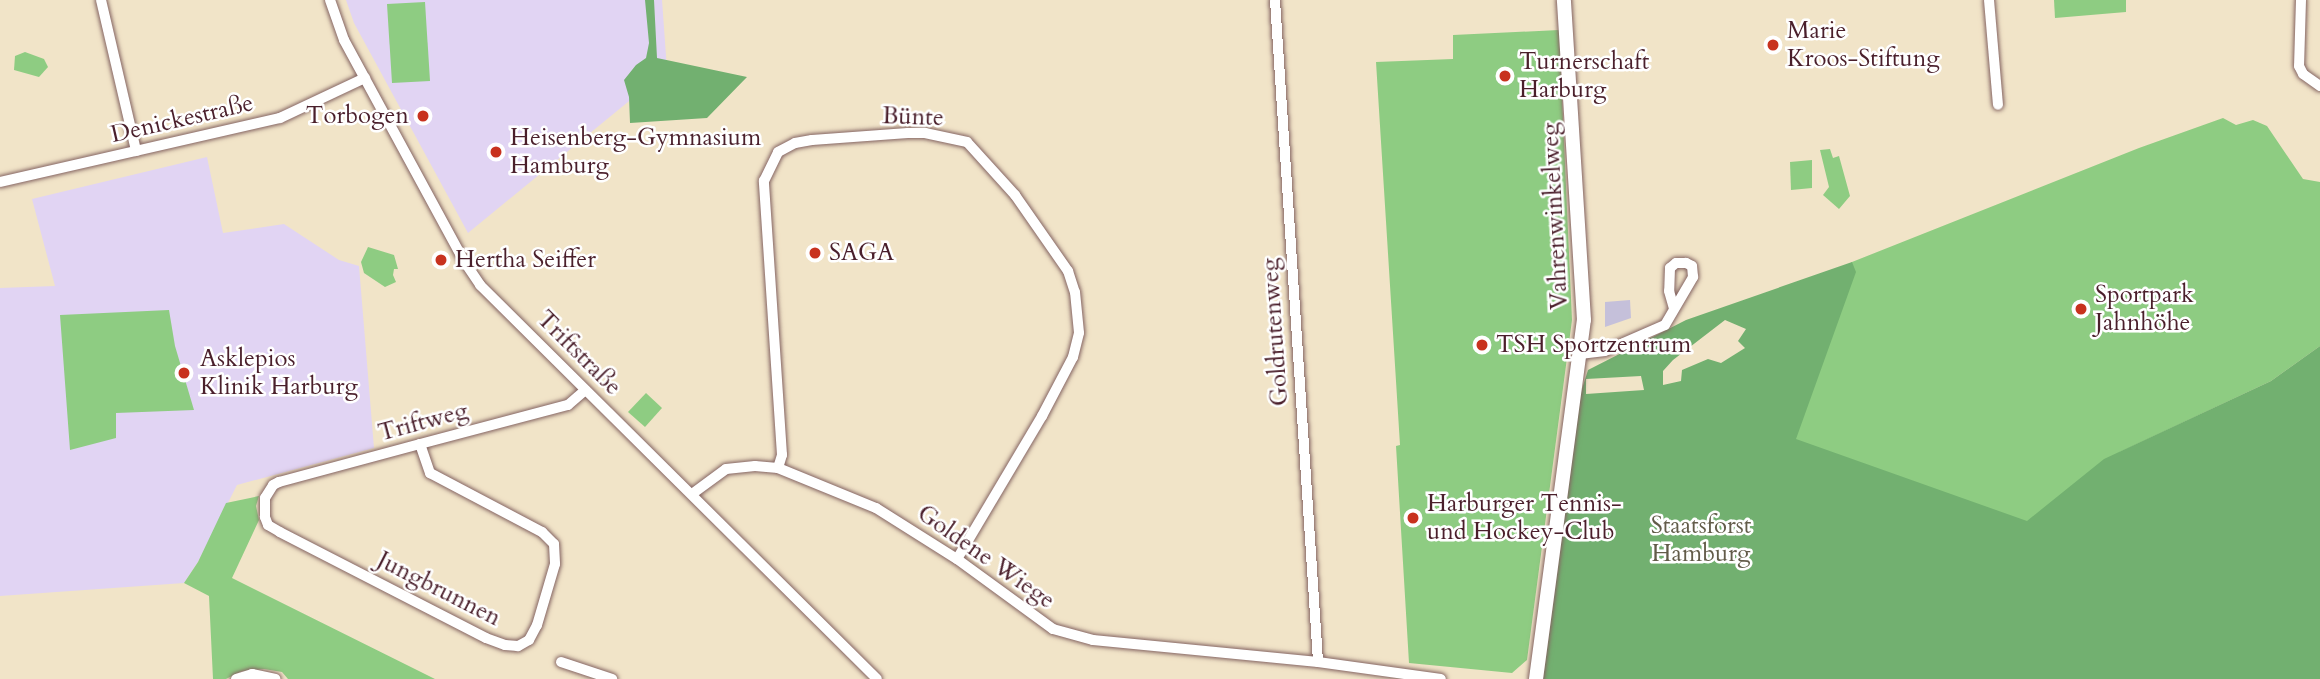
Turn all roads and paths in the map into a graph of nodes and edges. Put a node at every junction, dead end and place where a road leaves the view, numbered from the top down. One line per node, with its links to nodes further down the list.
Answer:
1 (101, 0): 10 (street)
2 (330, 0): 7 (street, Triftstraße)
3 (1275, 0): 21 (street, Goldrutenweg)
4 (1564, 0): 13 (street, Vahrenwinkelweg)
5 (1989, 0): 9 (street)
6 (2301, 0): 8 (street)
7 (365, 78): 10 (street, Denickestraße); 14 (street, Triftstraße)
8 (2320, 86)
9 (1998, 105)
10 (136, 151): 11 (street, Denickestraße)
11 (0, 182)
12 (1674, 308): 13 (street)
13 (1580, 354): 27 (street, Vahrenwinkelweg)
14 (585, 390): 15 (street, Triftweg); 18 (street, Triftstraße)
15 (420, 444): 17 (street, Triftweg); 17 (street, Jungbrunnen)
16 (778, 468): 18 (street, Goldene Wiege); 19 (street, Goldene Wiege); 19 (street, Bünte)
17 (268, 490)
18 (692, 494): 25 (street, Triftstraße)
19 (957, 559): 21 (street, Goldene Wiege)
20 (561, 662): 24 (street)
21 (1318, 662): 26 (street, Goldene Wiege)
22 (236, 679): 23 (street)
23 (275, 679)
24 (612, 679)
25 (877, 679)
26 (1441, 679)
27 (1535, 679)

